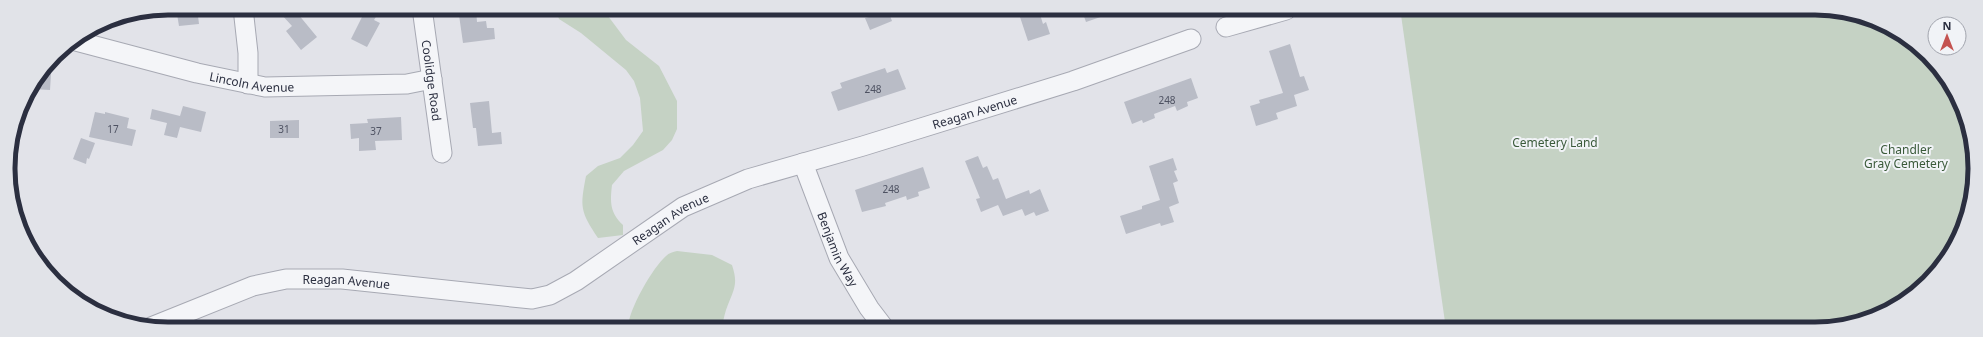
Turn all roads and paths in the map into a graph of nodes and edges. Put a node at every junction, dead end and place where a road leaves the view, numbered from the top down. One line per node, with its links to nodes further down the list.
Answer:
1 (244, 15): 8 (street)
2 (423, 15): 7 (street, Coolidge Road)
3 (1268, 15): 4 (street)
4 (1226, 27)
5 (1191, 39): 10 (street, Reagan Avenue)
6 (81, 42): 8 (street, Lincoln Avenue)
7 (432, 79): 8 (street, Lincoln Avenue); 9 (street, Coolidge Road)
8 (248, 84)
9 (442, 153)
10 (803, 163): 11 (street, Reagan Avenue); 12 (street, Benjamin Way)
11 (163, 322)
12 (880, 322)

